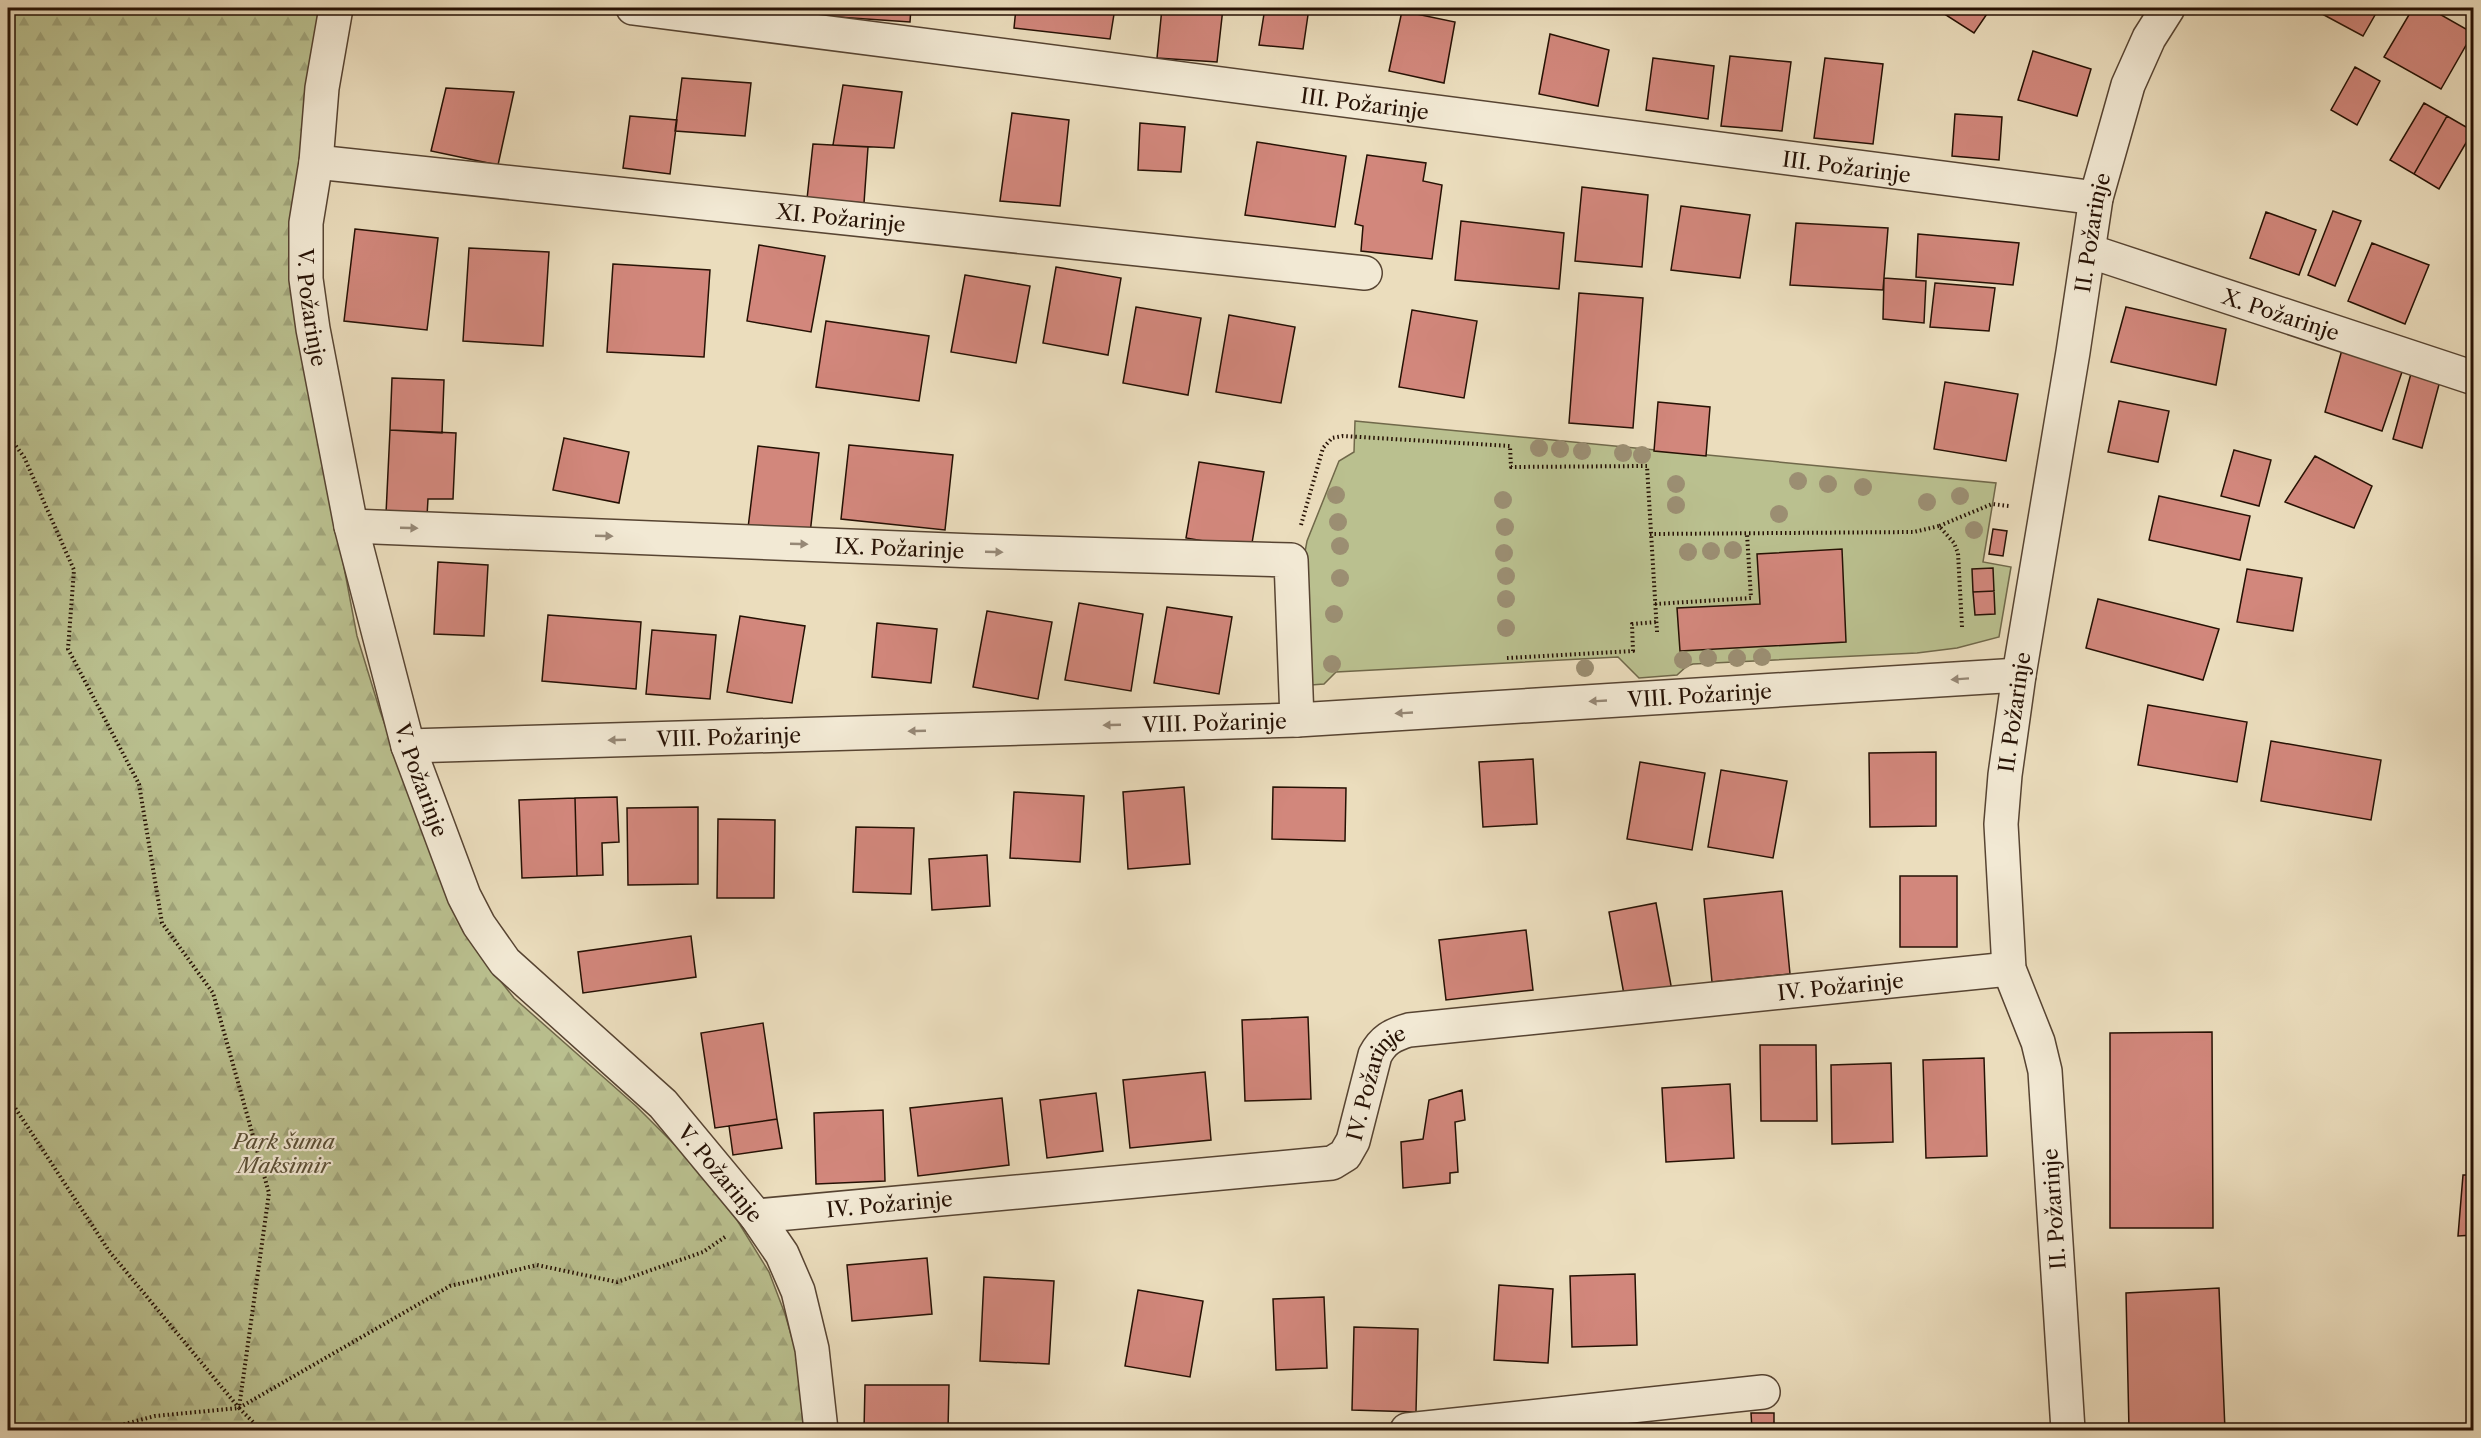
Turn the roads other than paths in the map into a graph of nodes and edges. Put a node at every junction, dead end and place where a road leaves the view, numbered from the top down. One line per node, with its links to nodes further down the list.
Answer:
1 (336, 8): 4 (street, V. Požarinje)
2 (633, 8): 5 (street, III. Požarinje)
3 (2168, 8): 5 (street, II. Požarinje)
4 (316, 162): 7 (street, XI. Požarinje); 9 (street, V. Požarinje)
5 (2096, 198): 6 (street, II. Požarinje)
6 (2089, 251): 8 (street, X. Požarinje); 10 (street, II. Požarinje)
7 (1365, 273)
8 (2474, 378)
9 (351, 526): 11 (street, IX. Požarinje, one-way to 11); 12 (street, V. Požarinje)
10 (2019, 675): 11 (street, VIII. Požarinje, one-way to 11); 13 (street, II. Požarinje)
11 (1297, 720): 12 (street, VIII. Požarinje, one-way to 12)
12 (408, 746): 14 (street, V. Požarinje)
13 (2009, 969): 14 (street, IV. Požarinje); 18 (street, II. Požarinje)
14 (756, 1216): 16 (street, V. Požarinje)
15 (1763, 1392): 17 (street)
16 (821, 1431)
17 (1407, 1431)
18 (2068, 1431)

